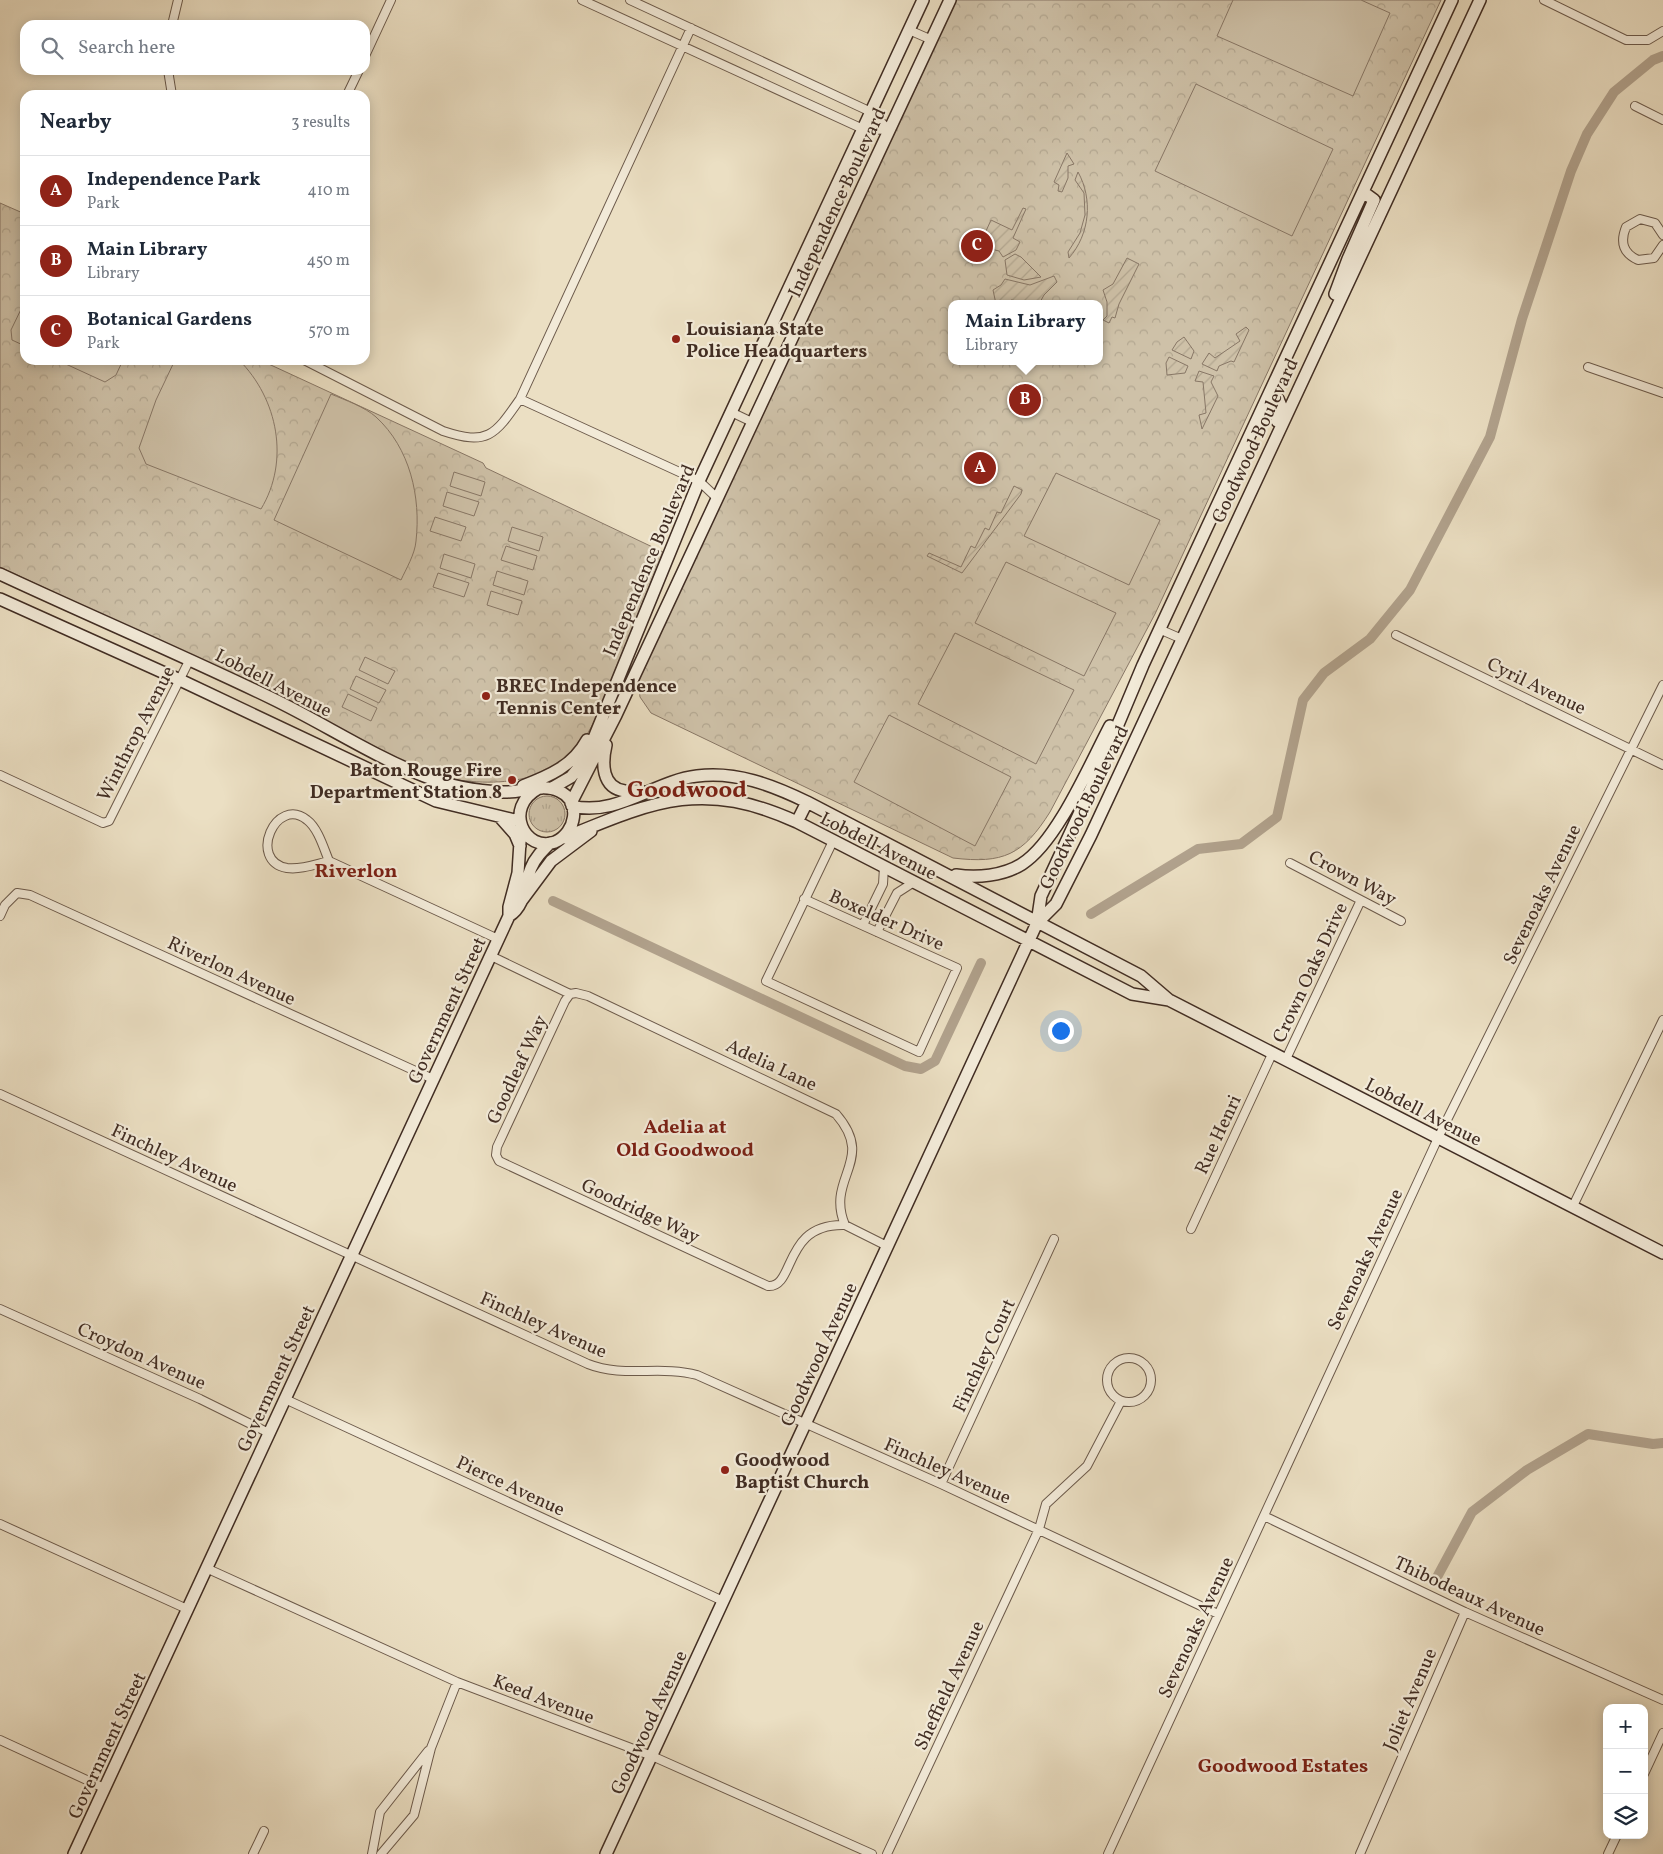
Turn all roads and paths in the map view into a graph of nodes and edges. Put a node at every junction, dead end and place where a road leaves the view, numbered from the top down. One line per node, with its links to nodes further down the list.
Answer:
1 (178, 0): 10 (street)
2 (391, 0): 15 (street)
3 (582, 0): 16 (street)
4 (630, 0): 11 (street)
5 (923, 0): 12 (main road, Independence Boulevard)
6 (950, 0): 14 (main road, Independence Boulevard)
7 (1452, 0): 26 (main road, Goodwood Boulevard)
8 (1480, 0): 29 (main road, Goodwood Boulevard)
9 (1544, 0): 13 (street)
10 (173, 20)
11 (691, 28): 16 (street); 22 (street)
12 (909, 30): 14 (street); 22 (main road, Independence Boulevard)
13 (1663, 31)
14 (932, 40): 25 (main road, Independence Boulevard)
15 (370, 45)
16 (683, 46): 24 (street); 36 (street)
17 (169, 75): 19 (street)
18 (357, 75): 20 (street)
19 (171, 90)
20 (349, 90)
21 (1635, 106): 23 (street)
22 (871, 112): 24 (main road, Independence Boulevard); 25 (street)
23 (1663, 120)
24 (863, 129): 25 (street); 30 (main road, Independence Boulevard)
25 (890, 130): 31 (main road, Independence Boulevard)
26 (1363, 192): 29 (main road); 35 (main road, Goodwood Boulevard)
27 (1663, 235): 28 (street)
28 (1663, 245)
29 (1332, 315): 39 (main road, Goodwood Boulevard)
30 (772, 325): 31 (street); 37 (main road, Independence Boulevard)
31 (793, 335): 38 (main road, Independence Boulevard)
32 (314, 365): 36 (street)
33 (1588, 367): 34 (street)
34 (1663, 393)
35 (1270, 394): 39 (main road); 44 (main road, Goodwood Boulevard)
36 (520, 399): 40 (street)
37 (731, 412): 38 (street); 40 (main road, Independence Boulevard)
38 (752, 422): 41 (main road, Independence Boulevard)
39 (1270, 449): 46 (main road, Goodwood Boulevard)
40 (699, 482): 41 (street); 51 (main road, Independence Boulevard)
41 (717, 498): 52 (main road, Independence Boulevard)
42 (0, 574): 47 (main road, Lobdell Avenue)
43 (0, 599): 49 (main road, Lobdell Avenue)
44 (1159, 629): 46 (street); 48 (main road, Goodwood Boulevard)
45 (1396, 635): 53 (street, Cyril Avenue)
46 (1182, 639): 69 (main road, Goodwood Boulevard)
47 (190, 659): 49 (street, Winthrop Avenue); 61 (main road, Lobdell Avenue)
48 (1142, 665): 57 (main road, Goodwood Boulevard); 77 (main road)
49 (180, 680): 55 (street, Winthrop Avenue); 65 (main road, Lobdell Avenue)
50 (1663, 684): 53 (street, Sevenoaks Avenue)
51 (600, 719): 59 (main road); 61 (main road)
52 (608, 733): 60 (main road); 64 (main road)
53 (1631, 749): 54 (street, Cyril Avenue); 98 (street, Sevenoaks Avenue)
54 (1663, 765)
55 (0, 775)
56 (696, 776): 60 (main road, Lobdell Avenue); 62 (main road); 63 (main road, Lobdell Avenue)
57 (1093, 784): 69 (main road); 85 (main road, Goodwood Boulevard)
58 (539, 788): 59 (main road); 61 (main road, Lobdell Avenue); 67 (main road)
59 (552, 788): 64 (main road)
60 (645, 791): 64 (main road, Lobdell Avenue)
61 (511, 792)
62 (696, 797): 66 (main road, Lobdell Avenue); 68 (main road, Lobdell Avenue)
63 (807, 802): 66 (main road); 77 (main road, Lobdell Avenue)
64 (572, 804): 70 (main road)
65 (500, 817): 67 (main road, Lobdell Avenue); 73 (main road)
66 (797, 822): 71 (main road, Lobdell Avenue)
67 (520, 823): 72 (main road); 73 (main road, Government Street)
68 (597, 824): 70 (main road, Lobdell Avenue); 80 (main road)
69 (1090, 835): 85 (main road, Goodwood Boulevard)
70 (562, 838): 72 (main road)
71 (834, 841): 76 (main road, Lobdell Avenue); 79 (street)
72 (550, 843): 80 (main road, Government Street)
73 (520, 848): 83 (main road, Government Street)
74 (329, 861): 74 (street); 88 (street)
75 (1290, 863): 81 (street, Crown Way)
76 (884, 867): 78 (main road, Lobdell Avenue); 86 (street)
77 (945, 873): 85 (main road, Lobdell Avenue)
78 (914, 882): 87 (street); 89 (main road, Lobdell Avenue)
79 (804, 899): 86 (street, Boxelder Drive); 87 (street, Boxelder Drive)
80 (522, 900): 83 (main road, Government Street)
81 (1361, 900): 84 (street, Crown Way); 95 (street, Crown Oaks Drive)
82 (0, 916): 96 (street, Riverlon Avenue)
83 (509, 916): 88 (main road, Government Street)
84 (1401, 921)
85 (1037, 923): 89 (main road, Goodwood Avenue); 92 (main road, Lobdell Avenue)
86 (863, 926): 87 (street, Boxelder Drive)
87 (877, 932)
88 (498, 939): 90 (main road, Government Street)
89 (1028, 941): 92 (main road, Lobdell Avenue); 104 (main road, Goodwood Avenue)
90 (491, 956): 91 (street, Adelia Lane); 96 (main road, Government Street)
91 (570, 994): 99 (street, Goodleaf Way); 101 (street, Adelia Lane)
92 (1169, 1000): 94 (main road, Lobdell Avenue)
93 (1663, 1020): 100 (street)
94 (1273, 1052): 95 (main road, Lobdell Avenue); 102 (street, Rue Henri)
95 (1286, 1059): 98 (main road, Lobdell Avenue)
96 (433, 1080): 106 (main road, Government Street)
97 (0, 1094): 106 (street, Finchley Avenue)
98 (1438, 1138): 100 (main road, Lobdell Avenue); 113 (street, Sevenoaks Avenue)
99 (497, 1158): 101 (street, Goodridge Way)
100 (1573, 1206): 105 (main road, Lobdell Avenue)
101 (845, 1225): 104 (street)
102 (1191, 1228)
103 (1054, 1239): 112 (street, Finchley Court)
104 (888, 1246): 110 (main road, Goodwood Avenue)
105 (1663, 1253)
106 (352, 1254): 108 (main road, Government Street); 110 (street, Finchley Avenue)
107 (0, 1309): 111 (street, Croydon Avenue)
108 (285, 1399): 111 (main road, Government Street); 117 (street, Pierce Avenue)
109 (1121, 1401): 109 (street); 115 (street, Sheffield Avenue)
110 (805, 1423): 112 (street, Finchley Avenue); 117 (main road, Goodwood Avenue)
111 (269, 1433): 116 (main road, Government Street)
112 (941, 1484): 115 (street, Finchley Avenue)
113 (1264, 1516): 119 (street, Thibodeaux Avenue); 120 (street, Sevenoaks Avenue)
114 (0, 1524): 118 (street)
115 (1038, 1529): 120 (street, Finchley Avenue); 137 (street, Sheffield Avenue)
116 (206, 1568): 118 (main road, Government Street); 121 (street, Keed Avenue)
117 (723, 1601): 126 (main road, Goodwood Avenue)
118 (187, 1609): 128 (main road, Government Street)
119 (1465, 1612): 122 (street, Thibodeaux Avenue); 139 (street, Joliet Avenue)
120 (1218, 1614): 138 (street, Sevenoaks Avenue)
121 (457, 1682): 125 (street); 126 (street, Keed Avenue)
122 (1663, 1700)
123 (1663, 1733): 127 (street)
124 (0, 1740): 128 (street)
125 (430, 1748): 133 (street); 134 (street)
126 (652, 1756): 135 (main road, Goodwood Avenue); 136 (street, Keed Avenue)
127 (1648, 1765)
128 (104, 1788): 131 (main road, Government Street)
129 (264, 1831): 132 (street)
130 (1614, 1839): 140 (street)
131 (74, 1854)
132 (252, 1854)
133 (372, 1854)
134 (381, 1854)
135 (606, 1854)
136 (872, 1854)
137 (887, 1854)
138 (1108, 1854)
139 (1360, 1854)
140 (1608, 1854)

